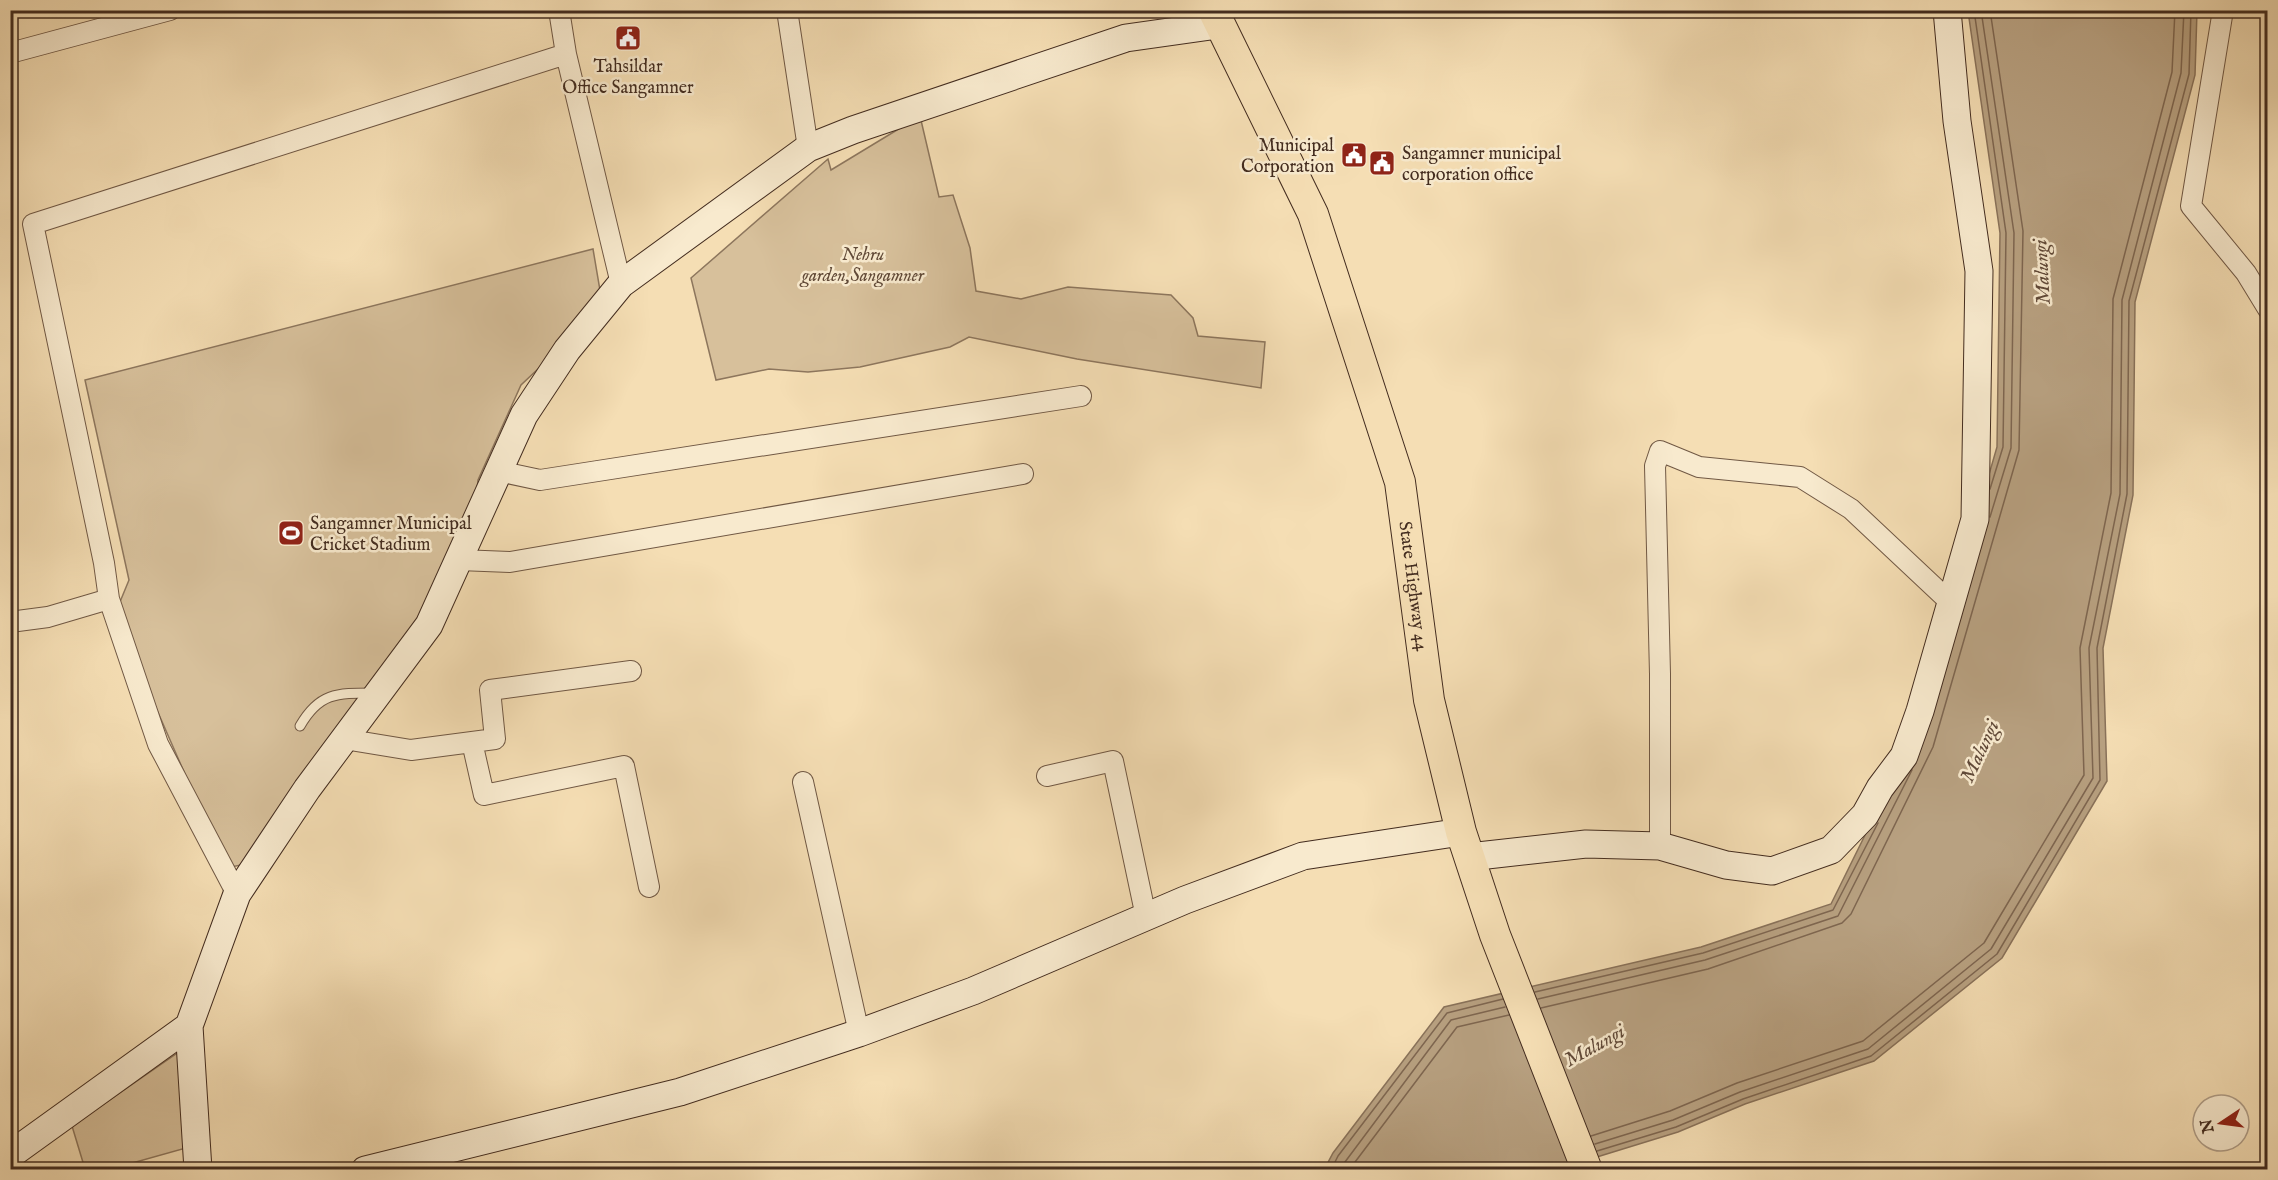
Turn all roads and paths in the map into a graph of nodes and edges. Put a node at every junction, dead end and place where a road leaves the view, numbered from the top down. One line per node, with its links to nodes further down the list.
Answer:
1 (170, 10): 7 (street)
2 (559, 10): 8 (street)
3 (787, 10): 9 (street)
4 (1947, 10): 17 (street)
5 (2223, 10): 11 (street)
6 (1216, 17): 9 (street); 26 (main road, State Highway 44)
7 (10, 53)
8 (566, 54): 10 (street); 16 (street)
9 (808, 148): 10 (street)
10 (621, 284): 13 (street)
11 (2268, 309)
12 (1080, 396): 13 (street)
13 (498, 471): 15 (street)
14 (1023, 474): 15 (street)
15 (459, 560): 20 (street)
16 (109, 599): 18 (street); 29 (street)
17 (1950, 602): 27 (street); 27 (street)
18 (10, 622)
19 (631, 671): 23 (street)
20 (378, 693): 21 (lane); 22 (street)
21 (300, 726)
22 (344, 739): 23 (street); 29 (street)
23 (472, 742): 28 (street)
24 (1047, 776): 30 (street)
25 (803, 782): 32 (street)
26 (1465, 844): 27 (street); 30 (street); 36 (main road, State Highway 44)
27 (1660, 846)
28 (649, 887)
29 (237, 894): 31 (street)
30 (1146, 917): 32 (street)
31 (189, 1026): 33 (street); 34 (street)
32 (859, 1033): 35 (street)
33 (10, 1155)
34 (198, 1170)
35 (365, 1170)
36 (1587, 1170)

